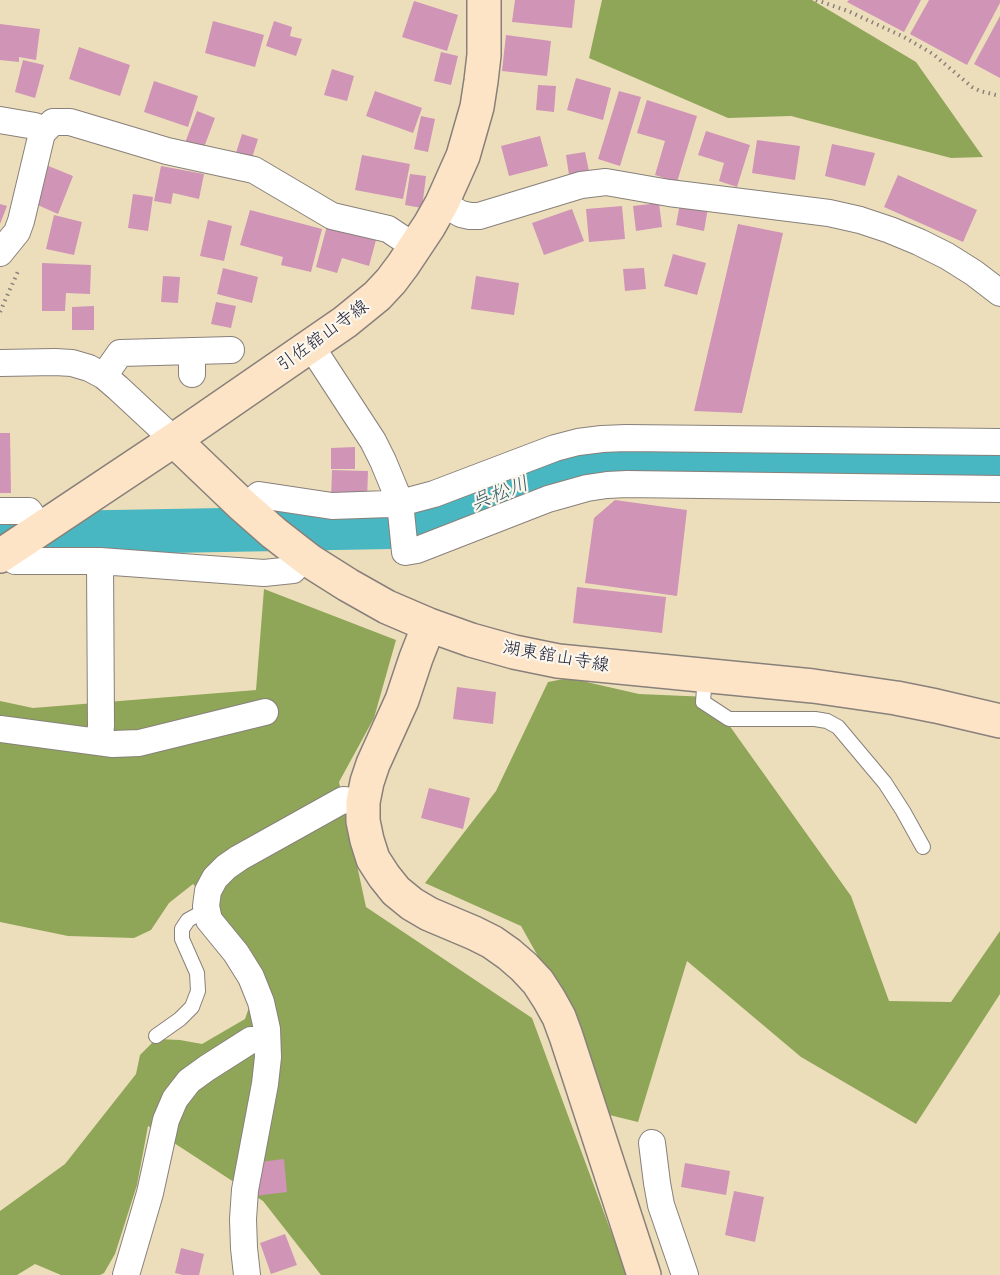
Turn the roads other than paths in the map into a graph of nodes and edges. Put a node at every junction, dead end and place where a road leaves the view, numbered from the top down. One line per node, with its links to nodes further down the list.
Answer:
1 (484, 0): 4 (main road, 引佐舘山寺線)
2 (0, 120): 3 (street)
3 (42, 133): 5 (street); 6 (street)
4 (442, 203): 5 (main road, 引佐舘山寺線); 7 (street)
5 (415, 247): 8 (main road, 引佐舘山寺線)
6 (0, 253)
7 (1000, 293)
8 (311, 346): 12 (main road, 引佐舘山寺線); 15 (street)
9 (231, 350): 11 (street)
10 (0, 363): 11 (street)
11 (104, 376): 12 (street)
12 (174, 440): 16 (main road, 湖東舘山寺線); 18 (main road, 引佐舘山寺線)
13 (1000, 442): 15 (street)
14 (1000, 489): 15 (street)
15 (401, 507): 16 (street)
16 (246, 508): 20 (main road, 湖東舘山寺線)
17 (0, 511): 18 (street)
18 (45, 520): 19 (main road, 引佐舘山寺線)
19 (7, 554): 21 (street)
20 (302, 554): 21 (street); 22 (main road, 湖東舘山寺線)
21 (100, 561): 27 (street)
22 (429, 625): 23 (main road, 湖東舘山寺線); 28 (main road)
23 (705, 676): 25 (main road, 湖東舘山寺線); 29 (lane)
24 (265, 712): 27 (street)
25 (1000, 721)
26 (0, 729): 27 (street)
27 (99, 742)
28 (363, 801): 30 (street); 36 (main road)
29 (922, 847)
30 (207, 912): 31 (lane); 32 (street)
31 (156, 1036)
32 (267, 1039): 34 (street); 35 (street)
33 (651, 1143): 37 (street)
34 (126, 1275)
35 (247, 1275)
36 (644, 1275)
37 (685, 1275)

